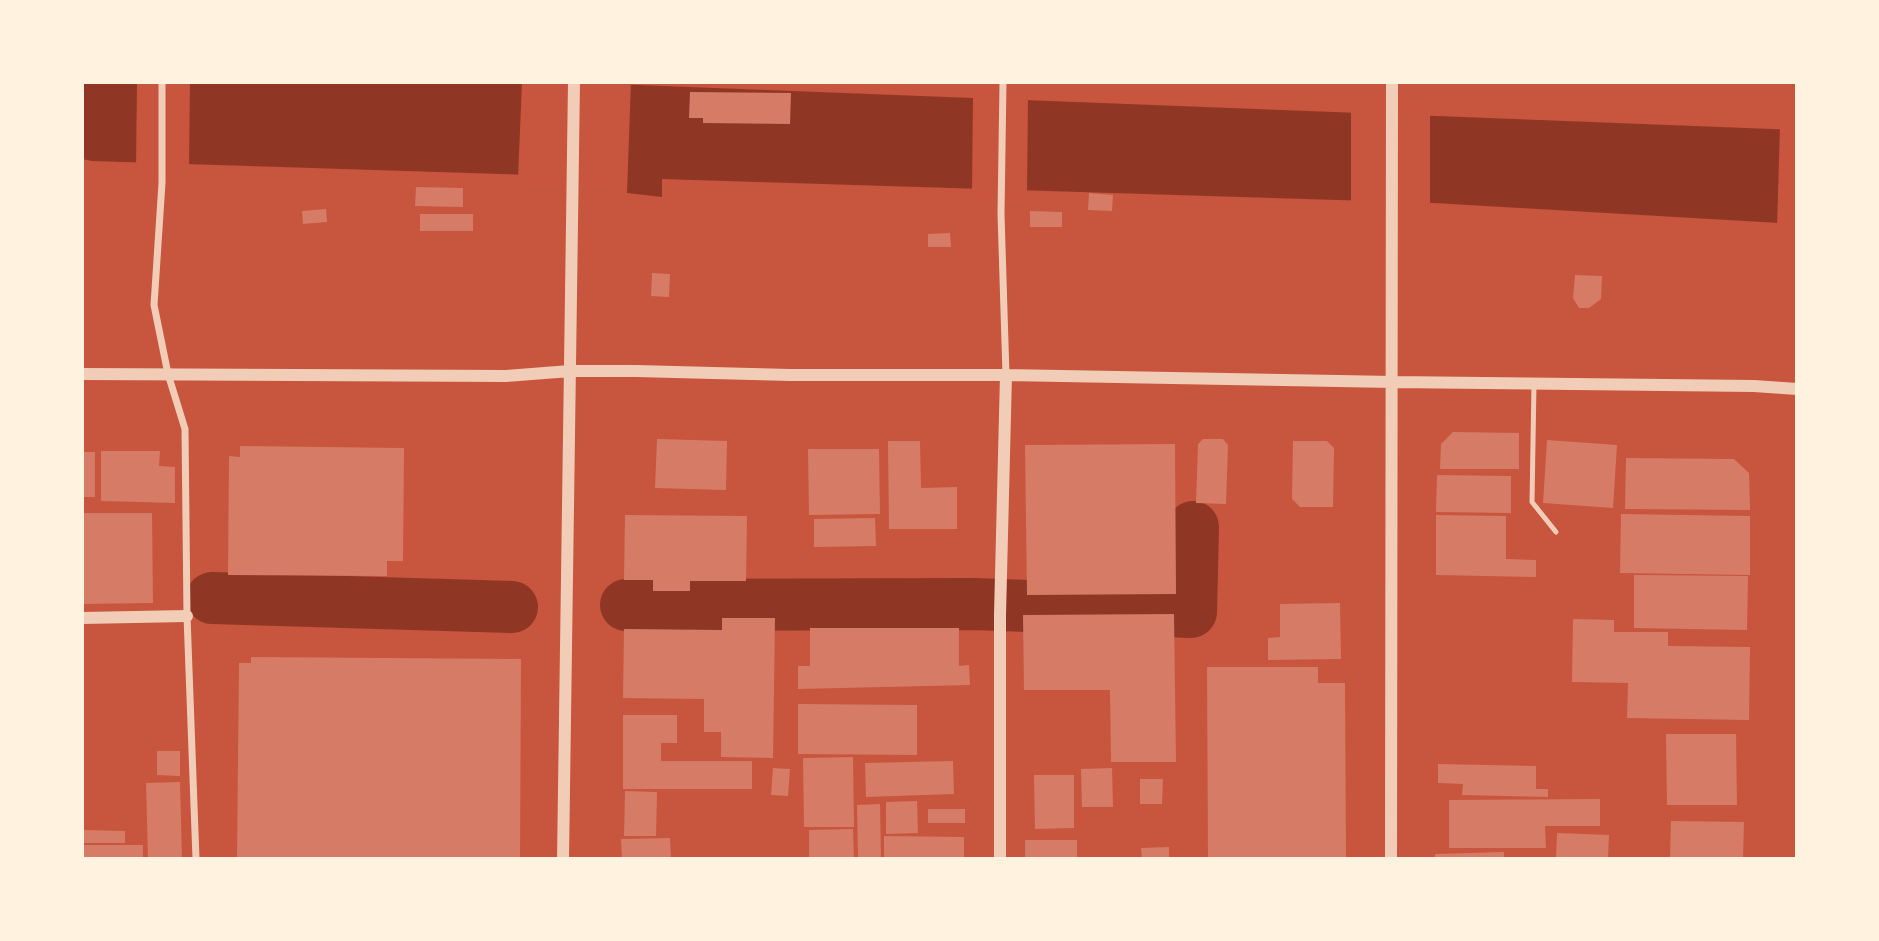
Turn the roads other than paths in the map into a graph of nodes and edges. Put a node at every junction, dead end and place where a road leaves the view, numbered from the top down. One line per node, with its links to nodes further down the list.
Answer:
1 (162, 82): 7 (street)
2 (574, 82): 5 (street)
3 (1003, 82): 8 (street)
4 (1392, 82): 9 (street)
5 (570, 371): 7 (street); 8 (street); 16 (street)
6 (82, 374): 7 (street)
7 (168, 374): 13 (street)
8 (1006, 374): 9 (street); 17 (street)
9 (1393, 382): 10 (street); 18 (street)
10 (1534, 384): 11 (street); 12 (lane)
11 (1797, 389)
12 (1556, 532)
13 (187, 616): 14 (street); 15 (street)
14 (82, 618)
15 (196, 859)
16 (563, 859)
17 (1000, 859)
18 (1391, 859)

